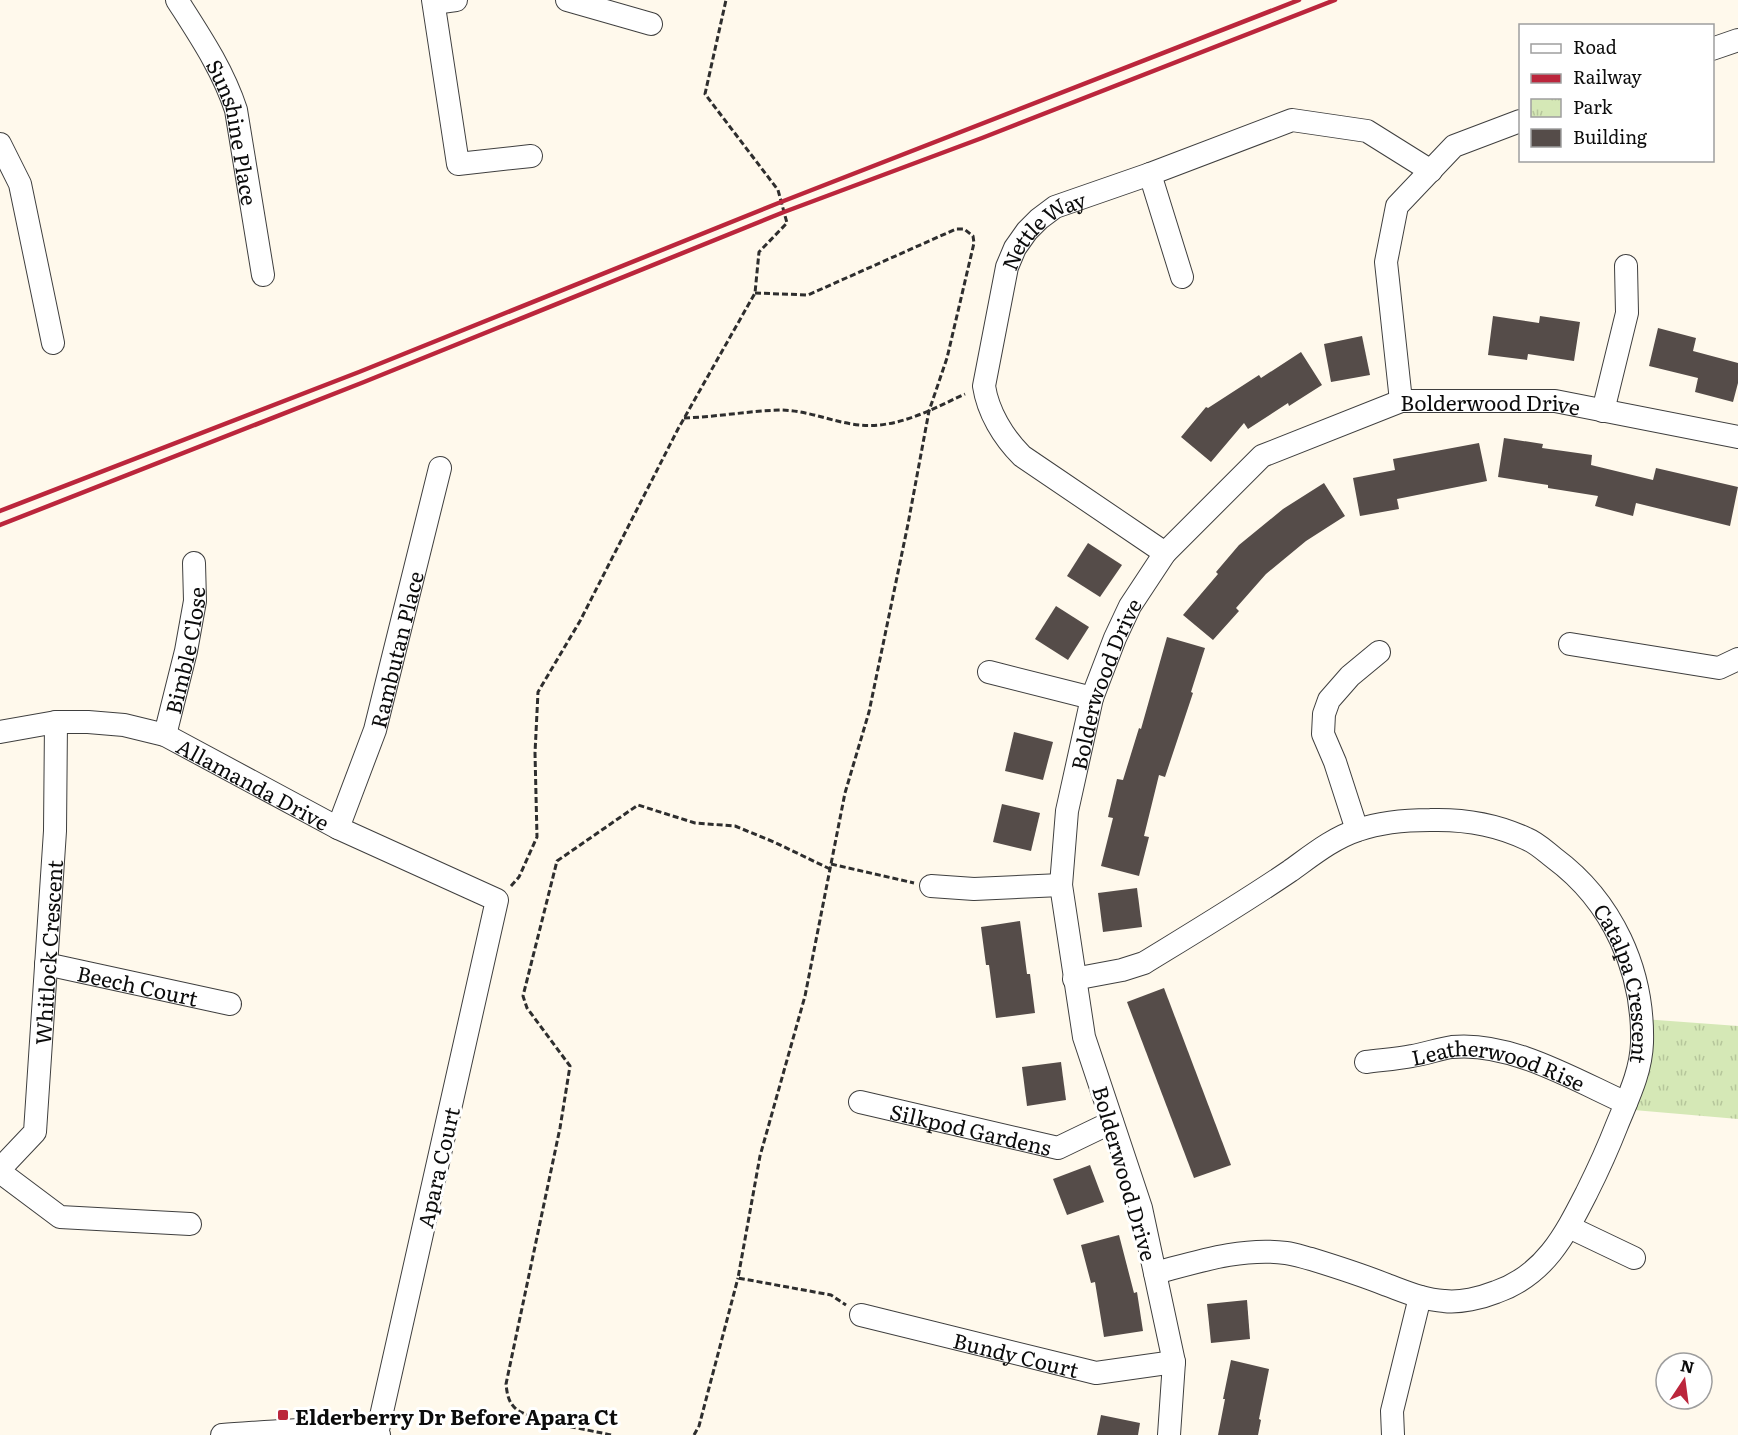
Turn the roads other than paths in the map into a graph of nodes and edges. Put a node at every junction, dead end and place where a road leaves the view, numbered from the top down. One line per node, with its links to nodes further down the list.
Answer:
1 (177, 0): 13 (street, Sunshine Place)
2 (567, 0): 4 (street)
3 (441, 1): 9 (street)
4 (651, 24)
5 (1738, 40): 6 (street)
6 (1714, 49)
7 (1519, 123): 10 (street)
8 (0, 144): 15 (street)
9 (531, 156)
10 (1431, 171): 11 (street, Nettle Way); 16 (street)
11 (1150, 174): 14 (street); 20 (street, Nettle Way)
12 (1626, 266): 17 (street)
13 (263, 275)
14 (1182, 277)
15 (53, 343)
16 (1401, 401): 17 (street, Bolderwood Drive); 20 (street, Bolderwood Drive)
17 (1603, 411): 18 (street, Bolderwood Drive)
18 (1738, 437)
19 (440, 468): 30 (street, Rambutan Place)
20 (1165, 553): 26 (street, Bolderwood Drive)
21 (194, 563): 29 (street, Bimble Close)
22 (1570, 644): 24 (street)
23 (1379, 652): 31 (street)
24 (1738, 658)
25 (989, 672): 26 (street)
26 (1092, 698): 32 (street, Bolderwood Drive)
27 (56, 722): 28 (street, Allamanda Drive); 29 (street, Allamanda Drive); 35 (street, Whitlock Crescent)
28 (0, 732)
29 (165, 735): 30 (street, Allamanda Drive)
30 (338, 828): 34 (street, Allamanda Drive)
31 (1357, 830): 36 (street, Catalpa Crescent); 40 (street, Catalpa Crescent)
32 (1061, 885): 33 (street); 36 (street, Bolderwood Drive)
33 (931, 886)
34 (497, 900): 51 (street, Apara Court)
35 (46, 964): 37 (street, Beech Court); 42 (street, Whitlock Crescent)
36 (1074, 979): 41 (street, Bolderwood Drive)
37 (230, 1004)
38 (1366, 1062): 40 (street, Leatherwood Rise)
39 (860, 1102): 41 (street, Silkpod Gardens)
40 (1626, 1103): 44 (street, Catalpa Crescent)
41 (1112, 1122): 46 (street, Bolderwood Drive)
42 (0, 1170): 43 (street)
43 (190, 1224)
44 (1569, 1227): 45 (street); 47 (street, Catalpa Crescent)
45 (1634, 1258)
46 (1155, 1273): 47 (street, Catalpa Crescent); 49 (street, Bolderwood Drive)
47 (1420, 1297): 53 (street)
48 (861, 1315): 49 (street, Bundy Court)
49 (1174, 1362): 52 (street, Bolderwood Drive)
50 (222, 1435): 51 (street)
51 (378, 1435)
52 (1169, 1435)
53 (1393, 1435)

